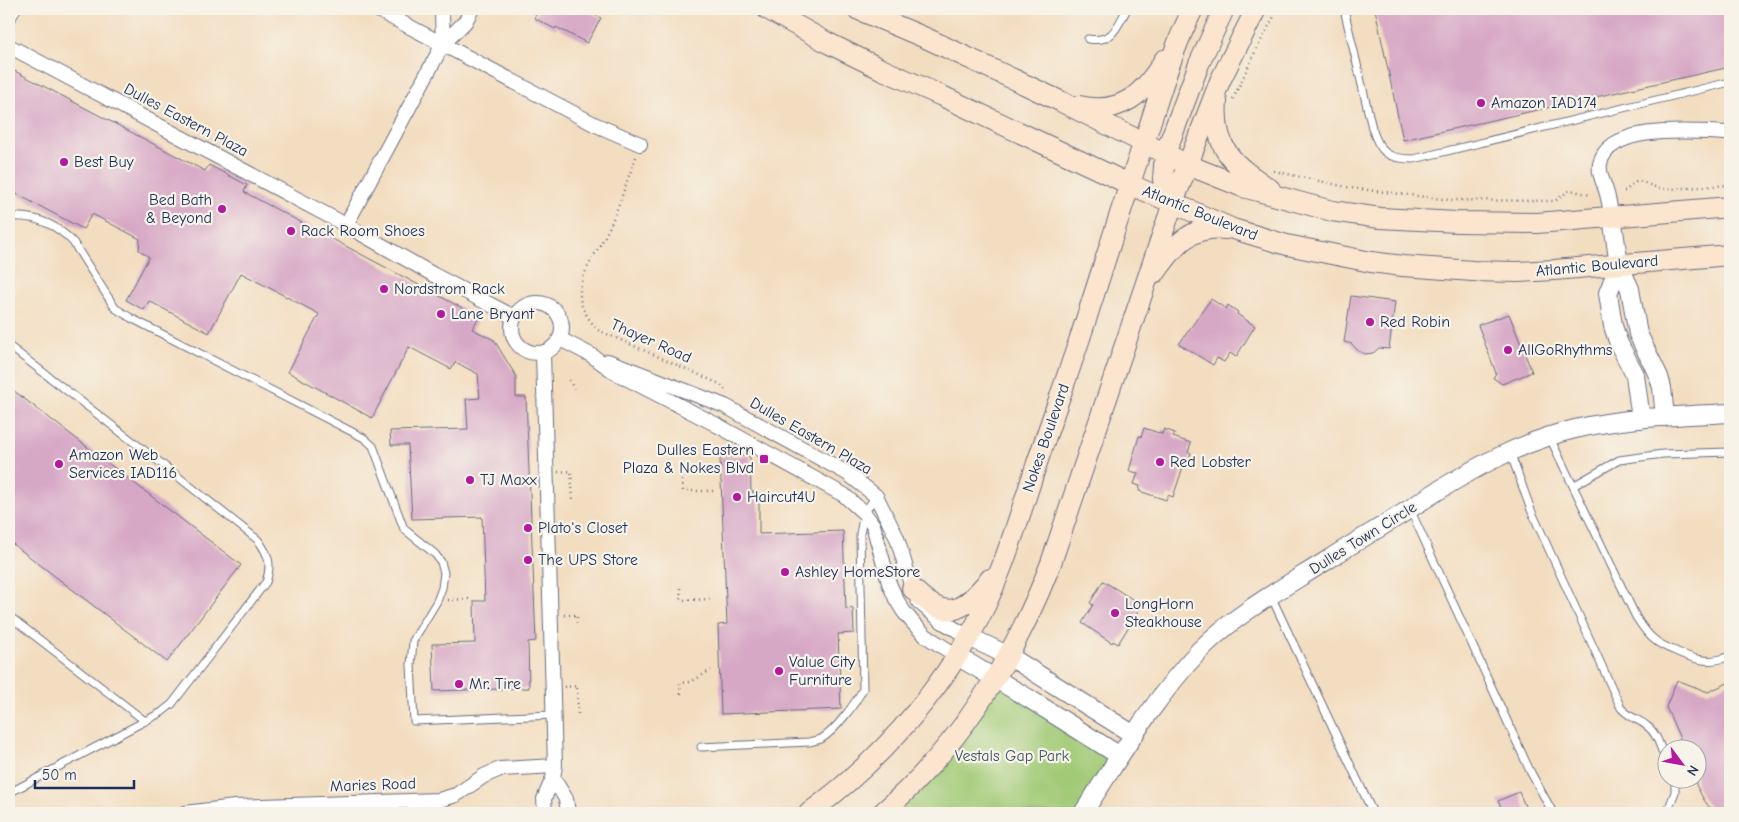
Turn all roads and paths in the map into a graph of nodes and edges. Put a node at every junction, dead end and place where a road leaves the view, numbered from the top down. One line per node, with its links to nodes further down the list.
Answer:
1 (13, 9): 13 (street)
2 (376, 9): 15 (street)
3 (444, 9): 15 (street)
4 (472, 9): 15 (street)
5 (767, 9): 27 (main road, Atlantic Boulevard)
6 (857, 9): 19 (main road)
7 (1128, 9): 14 (lane)
8 (1224, 9): 24 (main road)
9 (1256, 9): 17 (main road)
10 (1278, 9): 20 (path)
11 (1344, 9): 18 (lane)
12 (1191, 13): 19 (main road); 22 (main road, Nokes Boulevard)
13 (9, 17)
14 (1088, 39)
15 (443, 44): 23 (street); 36 (street)
16 (9, 46): 36 (street, Dulles Eastern Plaza)
17 (1220, 82): 25 (main road); 31 (main road)
18 (1730, 82)
19 (1060, 101): 22 (main road)
20 (1231, 106)
21 (1730, 133): 35 (street)
22 (1143, 143): 24 (main road); 27 (main road, Nokes Boulevard)
23 (640, 144): 48 (path, Thayer Road)
24 (1165, 154): 25 (main road); 32 (main road)
25 (1188, 165): 31 (main road); 32 (main road)
26 (1269, 170): 30 (path)
27 (1129, 184): 32 (main road, Atlantic Boulevard); 63 (main road, Nokes Boulevard)
28 (1730, 185): 29 (path)
29 (1624, 191)
30 (1591, 195)
31 (1282, 198): 35 (main road)
32 (1173, 203): 37 (main road, Atlantic Boulevard); 40 (main road)
33 (1730, 207): 35 (main road)
34 (9, 217): 69 (lane)
35 (1612, 217): 39 (street)
36 (346, 225): 41 (street, Dulles Eastern Plaza)
37 (1233, 229): 39 (main road, Atlantic Boulevard); 40 (main road)
38 (1730, 255): 39 (main road, Atlantic Boulevard)
39 (1619, 265): 50 (street); 51 (street)
40 (1144, 288): 73 (main road)
41 (514, 316): 42 (street); 44 (street)
42 (560, 339): 44 (street); 45 (street, Dulles Eastern Plaza)
43 (9, 346): 81 (lane)
44 (544, 353): 55 (street)
45 (591, 355): 48 (street, Dulles Eastern Plaza); 62 (street, Dulles Eastern Plaza)
46 (568, 380): 47 (path)
47 (572, 387)
48 (725, 406): 59 (street, Dulles Eastern Plaza)
49 (1730, 413): 50 (street, Dulles Town Circle)
50 (1665, 417): 51 (street, Dulles Town Circle)
51 (1641, 419): 52 (street, Dulles Town Circle)
52 (1549, 437): 53 (street, Dulles Town Circle); 57 (lane)
53 (1510, 452): 61 (street, Dulles Town Circle); 83 (lane)
54 (1730, 452): 57 (lane)
55 (547, 472): 60 (path); 77 (street)
56 (682, 480): 58 (path)
57 (1573, 486): 74 (lane)
58 (713, 491)
59 (876, 496): 62 (lane); 65 (street, Dulles Eastern Plaza)
60 (573, 501)
61 (1410, 509): 66 (street, Dulles Town Circle); 96 (lane)
62 (864, 513): 72 (street, Dulles Eastern Plaza); 84 (lane)
63 (1001, 566): 65 (main road); 71 (main road, Nokes Boulevard)
64 (680, 588): 68 (path)
65 (912, 588): 71 (street, Dulles Eastern Plaza)
66 (1271, 595): 82 (street, Dulles Town Circle); 95 (lane)
67 (470, 599): 69 (path)
68 (713, 599)
69 (437, 601): 80 (lane)
70 (9, 616): 81 (lane)
71 (969, 637): 72 (main road, Nokes Boulevard); 73 (street)
72 (956, 656): 76 (street); 92 (main road, Nokes Boulevard)
73 (1009, 656): 76 (main road); 82 (street)
74 (1730, 656)
75 (711, 670): 78 (path)
76 (996, 679): 85 (street); 93 (main road)
77 (553, 691): 79 (path); 80 (street)
78 (681, 694)
79 (578, 714)
80 (553, 715): 86 (street)
81 (145, 721): 88 (lane)
82 (1134, 734): 85 (street, Dulles Town Circle)
83 (1656, 740)
84 (701, 747)
85 (1120, 756): 94 (street, Dulles Town Circle)
86 (554, 772): 89 (street, Maries Road); 90 (street); 91 (street)
87 (1675, 790): 97 (lane)
88 (9, 793)
89 (185, 813)
90 (544, 813)
91 (568, 813)
92 (809, 813)
93 (882, 813)
94 (1083, 813)
95 (1373, 813)
96 (1553, 813)
97 (1667, 813)

